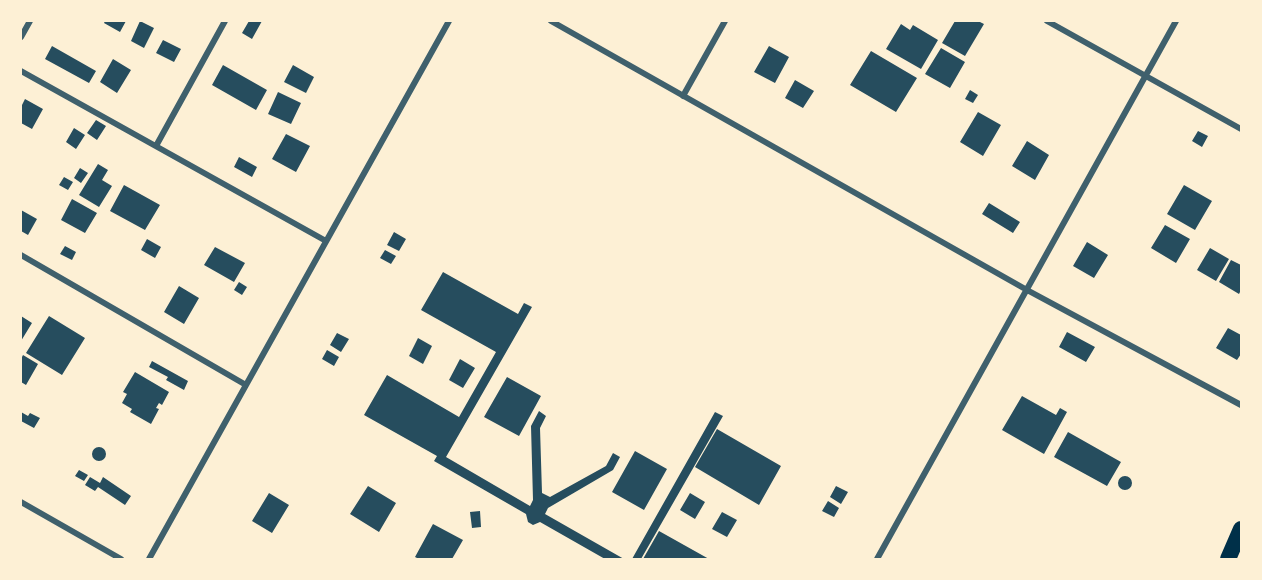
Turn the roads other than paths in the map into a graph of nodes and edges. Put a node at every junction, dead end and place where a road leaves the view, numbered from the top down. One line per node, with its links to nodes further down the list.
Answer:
1 (30, 21): 8 (street)
2 (225, 21): 13 (street)
3 (448, 21): 14 (street)
4 (551, 21): 11 (street)
5 (725, 21): 11 (street)
6 (1047, 21): 10 (street)
7 (1176, 21): 10 (street)
8 (21, 37)
9 (21, 71): 13 (street)
10 (1146, 76): 12 (street); 16 (street)
11 (683, 96): 16 (street)
12 (1241, 129)
13 (156, 146): 14 (street)
14 (326, 241): 17 (street)
15 (21, 255): 17 (street)
16 (1027, 290): 18 (street); 23 (street)
17 (246, 385): 22 (street)
18 (1241, 405)
19 (21, 502): 21 (street)
20 (1241, 529): 24 (highway)
21 (121, 559)
22 (149, 559)
23 (877, 559)
24 (1228, 559)

